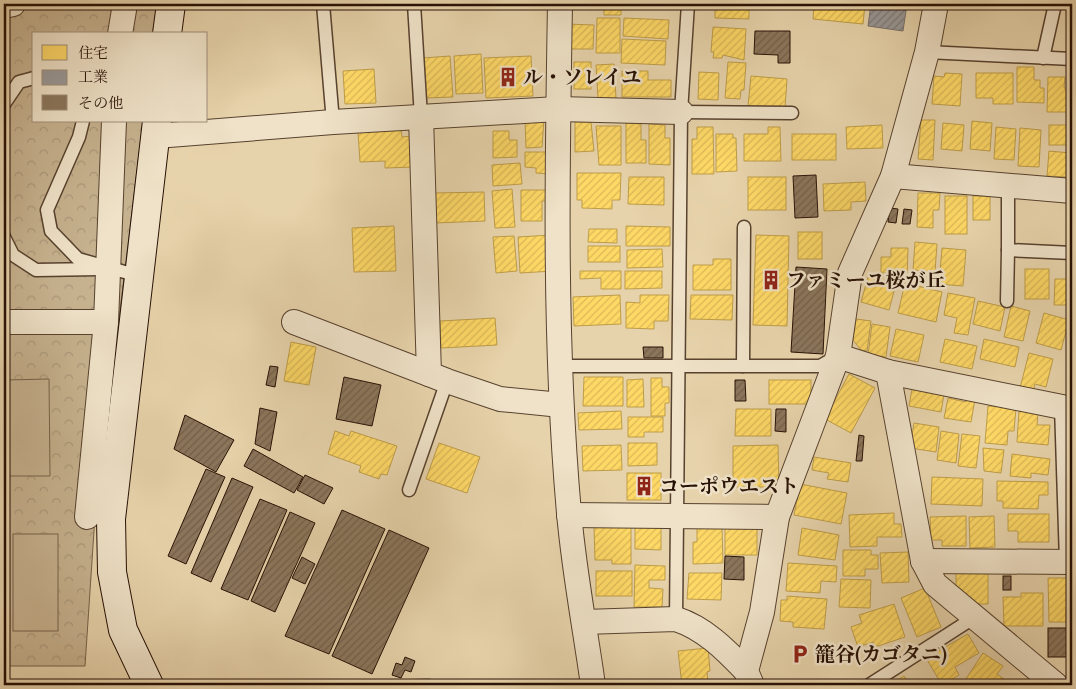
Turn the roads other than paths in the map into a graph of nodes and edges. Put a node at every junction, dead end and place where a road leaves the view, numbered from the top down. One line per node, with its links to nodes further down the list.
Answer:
1 (13, 4): 10 (street)
2 (125, 4): 11 (street)
3 (171, 4): 12 (street)
4 (323, 4): 24 (lane)
5 (414, 4): 21 (lane)
6 (560, 4): 18 (street)
7 (688, 4): 19 (lane)
8 (936, 4): 13 (street)
9 (1055, 4): 14 (lane)
10 (4, 6)
11 (120, 32)
12 (167, 32)
13 (927, 52): 14 (lane); 26 (street)
14 (1043, 58): 15 (lane)
15 (1072, 59)
16 (32, 79): 17 (lane)
17 (4, 104)
18 (558, 109): 19 (street); 21 (street); 40 (street)
19 (681, 112): 20 (lane); 41 (lane)
20 (792, 113)
21 (421, 117): 24 (street); 44 (street)
22 (83, 122): 33 (lane)
23 (114, 122): 33 (street)
24 (332, 122): 25 (street)
25 (157, 129): 34 (street)
26 (893, 176): 27 (street); 39 (street)
27 (1008, 185): 28 (street); 31 (lane)
28 (1072, 191)
29 (744, 227): 42 (lane)
30 (4, 237): 33 (lane)
31 (1008, 250): 32 (lane); 35 (lane)
32 (1072, 253)
33 (109, 269): 34 (lane); 37 (street)
34 (139, 276): 58 (street)
35 (1007, 301)
36 (4, 322): 37 (street)
37 (106, 322): 50 (street)
38 (294, 322): 44 (street)
39 (838, 356): 42 (lane); 43 (street); 51 (street)
40 (560, 366): 41 (lane); 45 (street)
41 (679, 366): 42 (lane); 49 (lane)
42 (743, 366)
43 (888, 372): 46 (street); 52 (street)
44 (438, 378): 45 (street); 47 (lane)
45 (561, 405): 48 (street)
46 (1066, 407): 53 (lane)
47 (410, 490)
48 (569, 515): 49 (street); 56 (street)
49 (678, 516): 51 (street); 55 (lane)
50 (87, 517)
51 (777, 517): 57 (street)
52 (923, 561): 53 (street); 54 (street)
53 (1069, 562)
54 (975, 617): 60 (lane); 61 (street)
55 (676, 619): 56 (street); 57 (street)
56 (584, 622): 59 (street)
57 (749, 678)
58 (149, 685)
59 (593, 685)
60 (869, 685)
61 (1056, 685)

